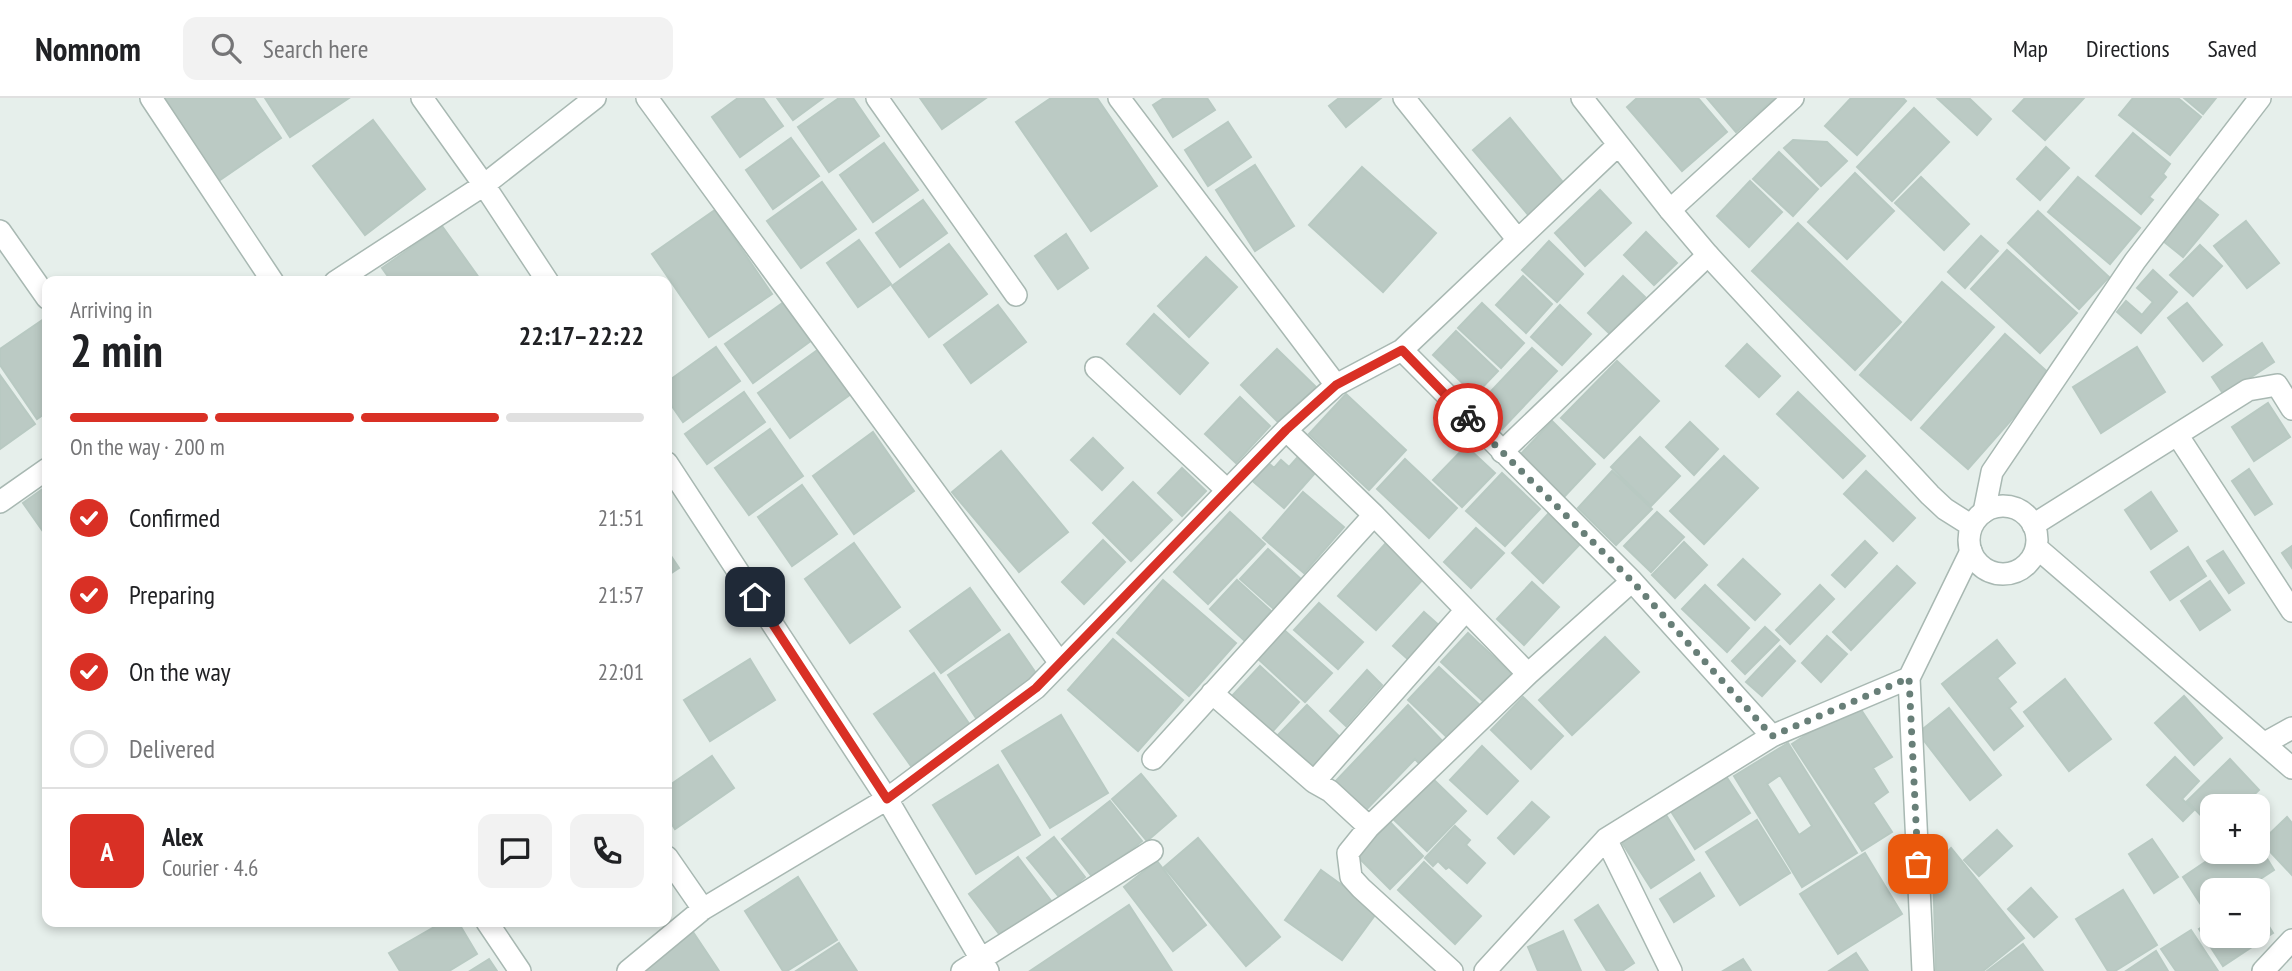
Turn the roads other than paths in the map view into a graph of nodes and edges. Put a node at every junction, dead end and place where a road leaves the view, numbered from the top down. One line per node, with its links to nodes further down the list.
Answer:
1 (151, 98): 17 (street)
2 (422, 98): 12 (street)
3 (595, 98): 12 (street)
4 (648, 98): 41 (street)
5 (877, 98): 21 (street)
6 (1119, 98): 24 (street)
7 (1404, 98): 15 (street)
8 (1582, 98): 11 (street)
9 (1793, 98): 13 (street)
10 (2260, 98): 34 (street)
11 (1617, 146): 13 (street); 15 (street)
12 (484, 184): 18 (street); 19 (street)
13 (1670, 210): 16 (street)
14 (0, 231): 20 (street)
15 (1518, 240): 22 (street)
16 (1708, 255): 28 (street); 34 (street)
17 (269, 276)
18 (344, 276)
19 (544, 276)
20 (42, 291)
21 (1016, 295)
22 (1402, 350): 24 (street); 28 (street)
23 (1096, 368): 31 (street)
24 (1336, 385): 26 (street)
25 (2292, 409): 27 (street)
26 (1286, 430): 31 (street); 33 (street)
27 (2178, 436): 35 (street); 40 (street)
28 (1502, 452): 38 (street)
29 (672, 471): 51 (street)
30 (42, 473): 32 (street)
31 (1227, 490): 41 (street)
32 (0, 502)
33 (1374, 515): 39 (street); 44 (street)
34 (1978, 519): 35 (street); 37 (street)
35 (2033, 525): 36 (street)
36 (2036, 547): 37 (street); 47 (street)
37 (1970, 551): 43 (street)
38 (1632, 581): 42 (street); 46 (street)
39 (1466, 610): 42 (street); 50 (street)
40 (2292, 611)
41 (1060, 663): 51 (street)
42 (1528, 674): 52 (street)
43 (1909, 678): 46 (street); 66 (street)
44 (1213, 693): 48 (street); 50 (street)
45 (2292, 728): 47 (street)
46 (1772, 736): 53 (street)
47 (2265, 743): 49 (street)
48 (1153, 759)
49 (2292, 768)
50 (1314, 782): 52 (street)
51 (887, 799): 56 (street); 59 (street)
52 (1369, 827): 63 (street)
53 (1606, 839): 64 (street); 65 (street)
54 (1152, 852): 59 (street)
55 (672, 864): 56 (street)
56 (703, 909): 61 (street)
57 (490, 927): 60 (street)
58 (2292, 940): 67 (street)
59 (984, 965): 62 (street)
60 (520, 971)
61 (628, 971)
62 (962, 971)
63 (1452, 971)
64 (1485, 971)
65 (1671, 971)
66 (1923, 971)
67 (2263, 971)

